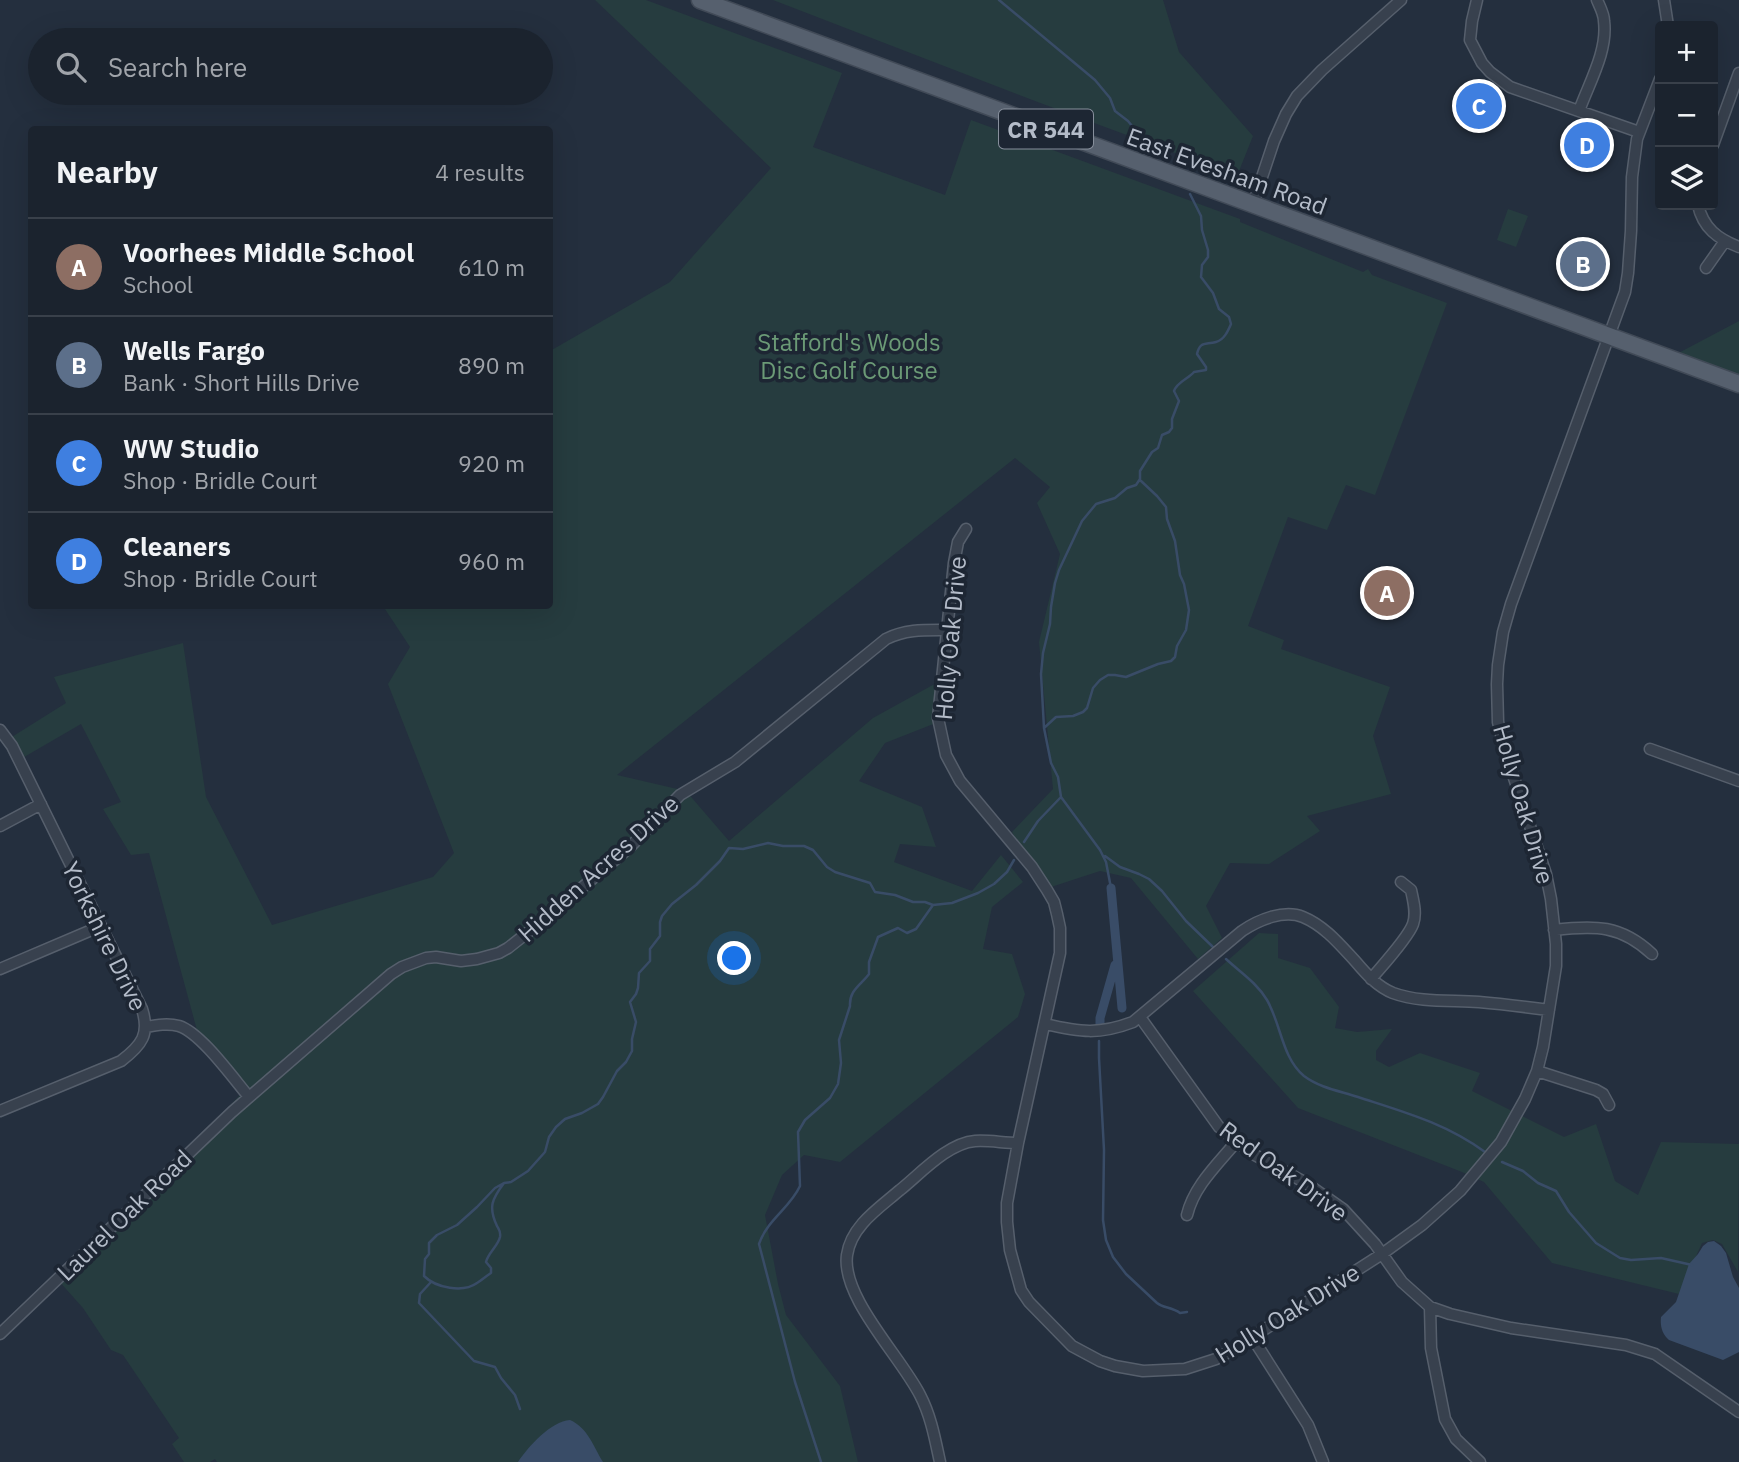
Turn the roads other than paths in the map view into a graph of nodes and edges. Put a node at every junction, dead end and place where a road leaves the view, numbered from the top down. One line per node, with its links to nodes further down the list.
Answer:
1 (700, 0): 12 (main road, East Evesham Road / CR 544)
2 (1402, 0): 12 (street)
3 (1477, 0): 9 (street)
4 (1597, 0): 9 (street)
5 (1664, 0): 6 (street)
6 (1667, 21)
7 (1739, 73): 10 (street)
8 (1658, 84): 11 (street, Holly Oak Drive)
9 (1579, 111): 11 (street)
10 (1718, 131)
11 (1639, 132): 17 (street, Holly Oak Drive)
12 (1253, 204): 17 (main road, East Evesham Road / CR 544)
13 (1700, 210): 14 (street)
14 (1725, 241): 15 (street); 16 (street)
15 (1739, 247)
16 (1706, 268)
17 (1609, 337): 18 (main road, East Evesham Road / CR 544); 28 (street, Holly Oak Drive)
18 (1739, 384)
19 (966, 529): 20 (street, Holly Oak Drive)
20 (947, 630): 34 (street, Holly Oak Drive); 37 (street, Hidden Acres Drive)
21 (0, 730): 24 (street, Yorkshire Drive)
22 (1650, 749): 23 (street)
23 (1739, 780)
24 (41, 804): 25 (street); 27 (street, Yorkshire Drive)
25 (0, 826)
26 (1401, 882): 31 (street)
27 (101, 926): 30 (street); 35 (street, Yorkshire Drive)
28 (1554, 930): 29 (street); 32 (street, Holly Oak Drive)
29 (1652, 954)
30 (0, 969)
31 (1371, 979): 32 (street); 33 (street)
32 (1549, 1010): 36 (street, Holly Oak Drive)
33 (1140, 1017): 34 (street); 40 (street, Red Oak Drive)
34 (1045, 1024): 41 (street, Holly Oak Drive)
35 (146, 1027): 37 (street); 39 (street, Yorkshire Drive)
36 (1537, 1071): 38 (street); 43 (street, Holly Oak Drive)
37 (249, 1097): 45 (street, Laurel Oak Road)
38 (1609, 1105)
39 (0, 1111)
40 (1236, 1142): 42 (street); 43 (street, Red Oak Drive)
41 (1018, 1143): 46 (street, Holly Oak Drive); 48 (street)
42 (1187, 1215)
43 (1382, 1254): 44 (street, Red Oak Drive); 46 (street, Holly Oak Drive)
44 (1430, 1307): 47 (street); 50 (street)
45 (0, 1334)
46 (1252, 1337): 49 (street)
47 (1739, 1412)
48 (940, 1462)
49 (1323, 1462)
50 (1480, 1462)

